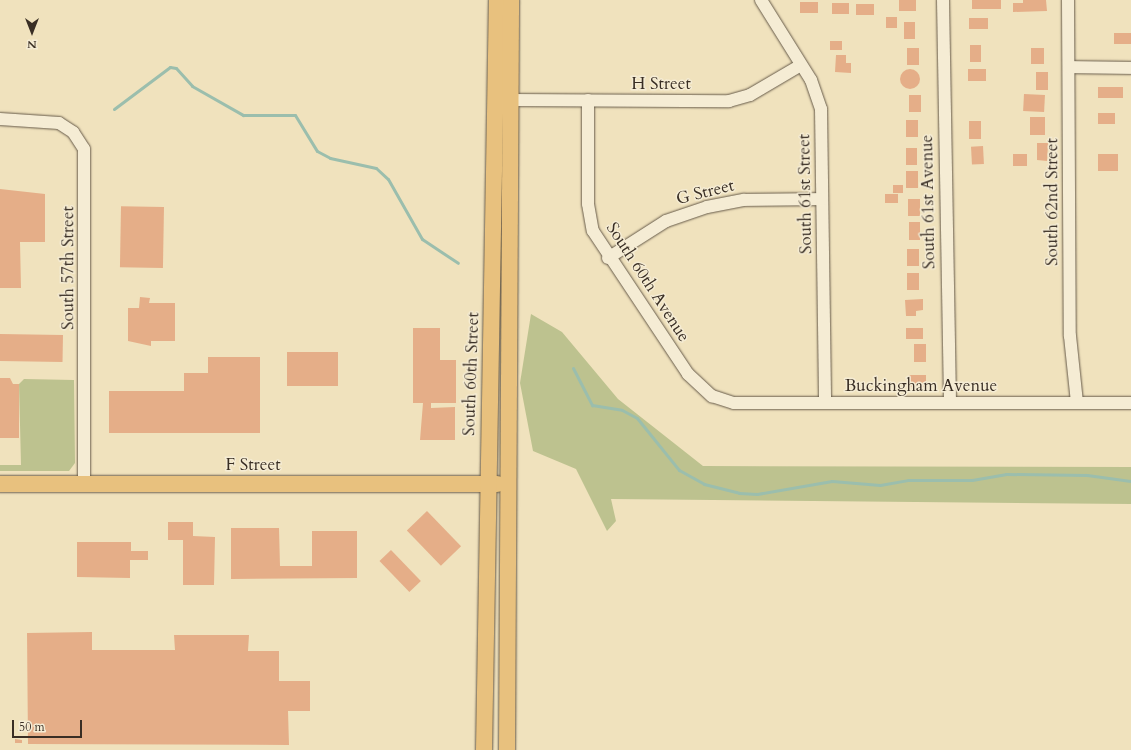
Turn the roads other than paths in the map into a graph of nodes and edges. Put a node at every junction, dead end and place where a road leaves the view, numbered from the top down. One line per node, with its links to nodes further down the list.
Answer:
1 (497, 0): 21 (main road, South 60th Street)
2 (511, 0): 9 (main road)
3 (762, 0): 6 (street, South 61st Street)
4 (943, 0): 16 (street, South 61st Avenue)
5 (1068, 0): 7 (street, South 62nd Street)
6 (801, 65): 10 (street, H Street); 12 (street, South 61st Street)
7 (1069, 67): 8 (street); 17 (street, South 62nd Street)
8 (1131, 68)
9 (511, 100): 10 (street, H Street); 22 (main road)
10 (588, 100): 13 (street, South 60th Avenue)
11 (0, 119): 20 (street, South 57th Street)
12 (822, 199): 13 (street, G Street); 15 (street, South 61st Street)
13 (608, 258): 14 (street, South 60th Avenue)
14 (712, 396): 15 (street, Buckingham Avenue)
15 (825, 403): 16 (street, Buckingham Avenue)
16 (950, 403): 17 (street, Buckingham Avenue)
17 (1077, 403): 18 (street, Buckingham Avenue)
18 (1131, 403)
19 (0, 484): 20 (main road, F Street)
20 (84, 484): 21 (main road, F Street)
21 (487, 484): 22 (main road, F Street); 23 (main road, South 60th Street)
22 (506, 484): 24 (main road)
23 (484, 750)
24 (507, 750)

